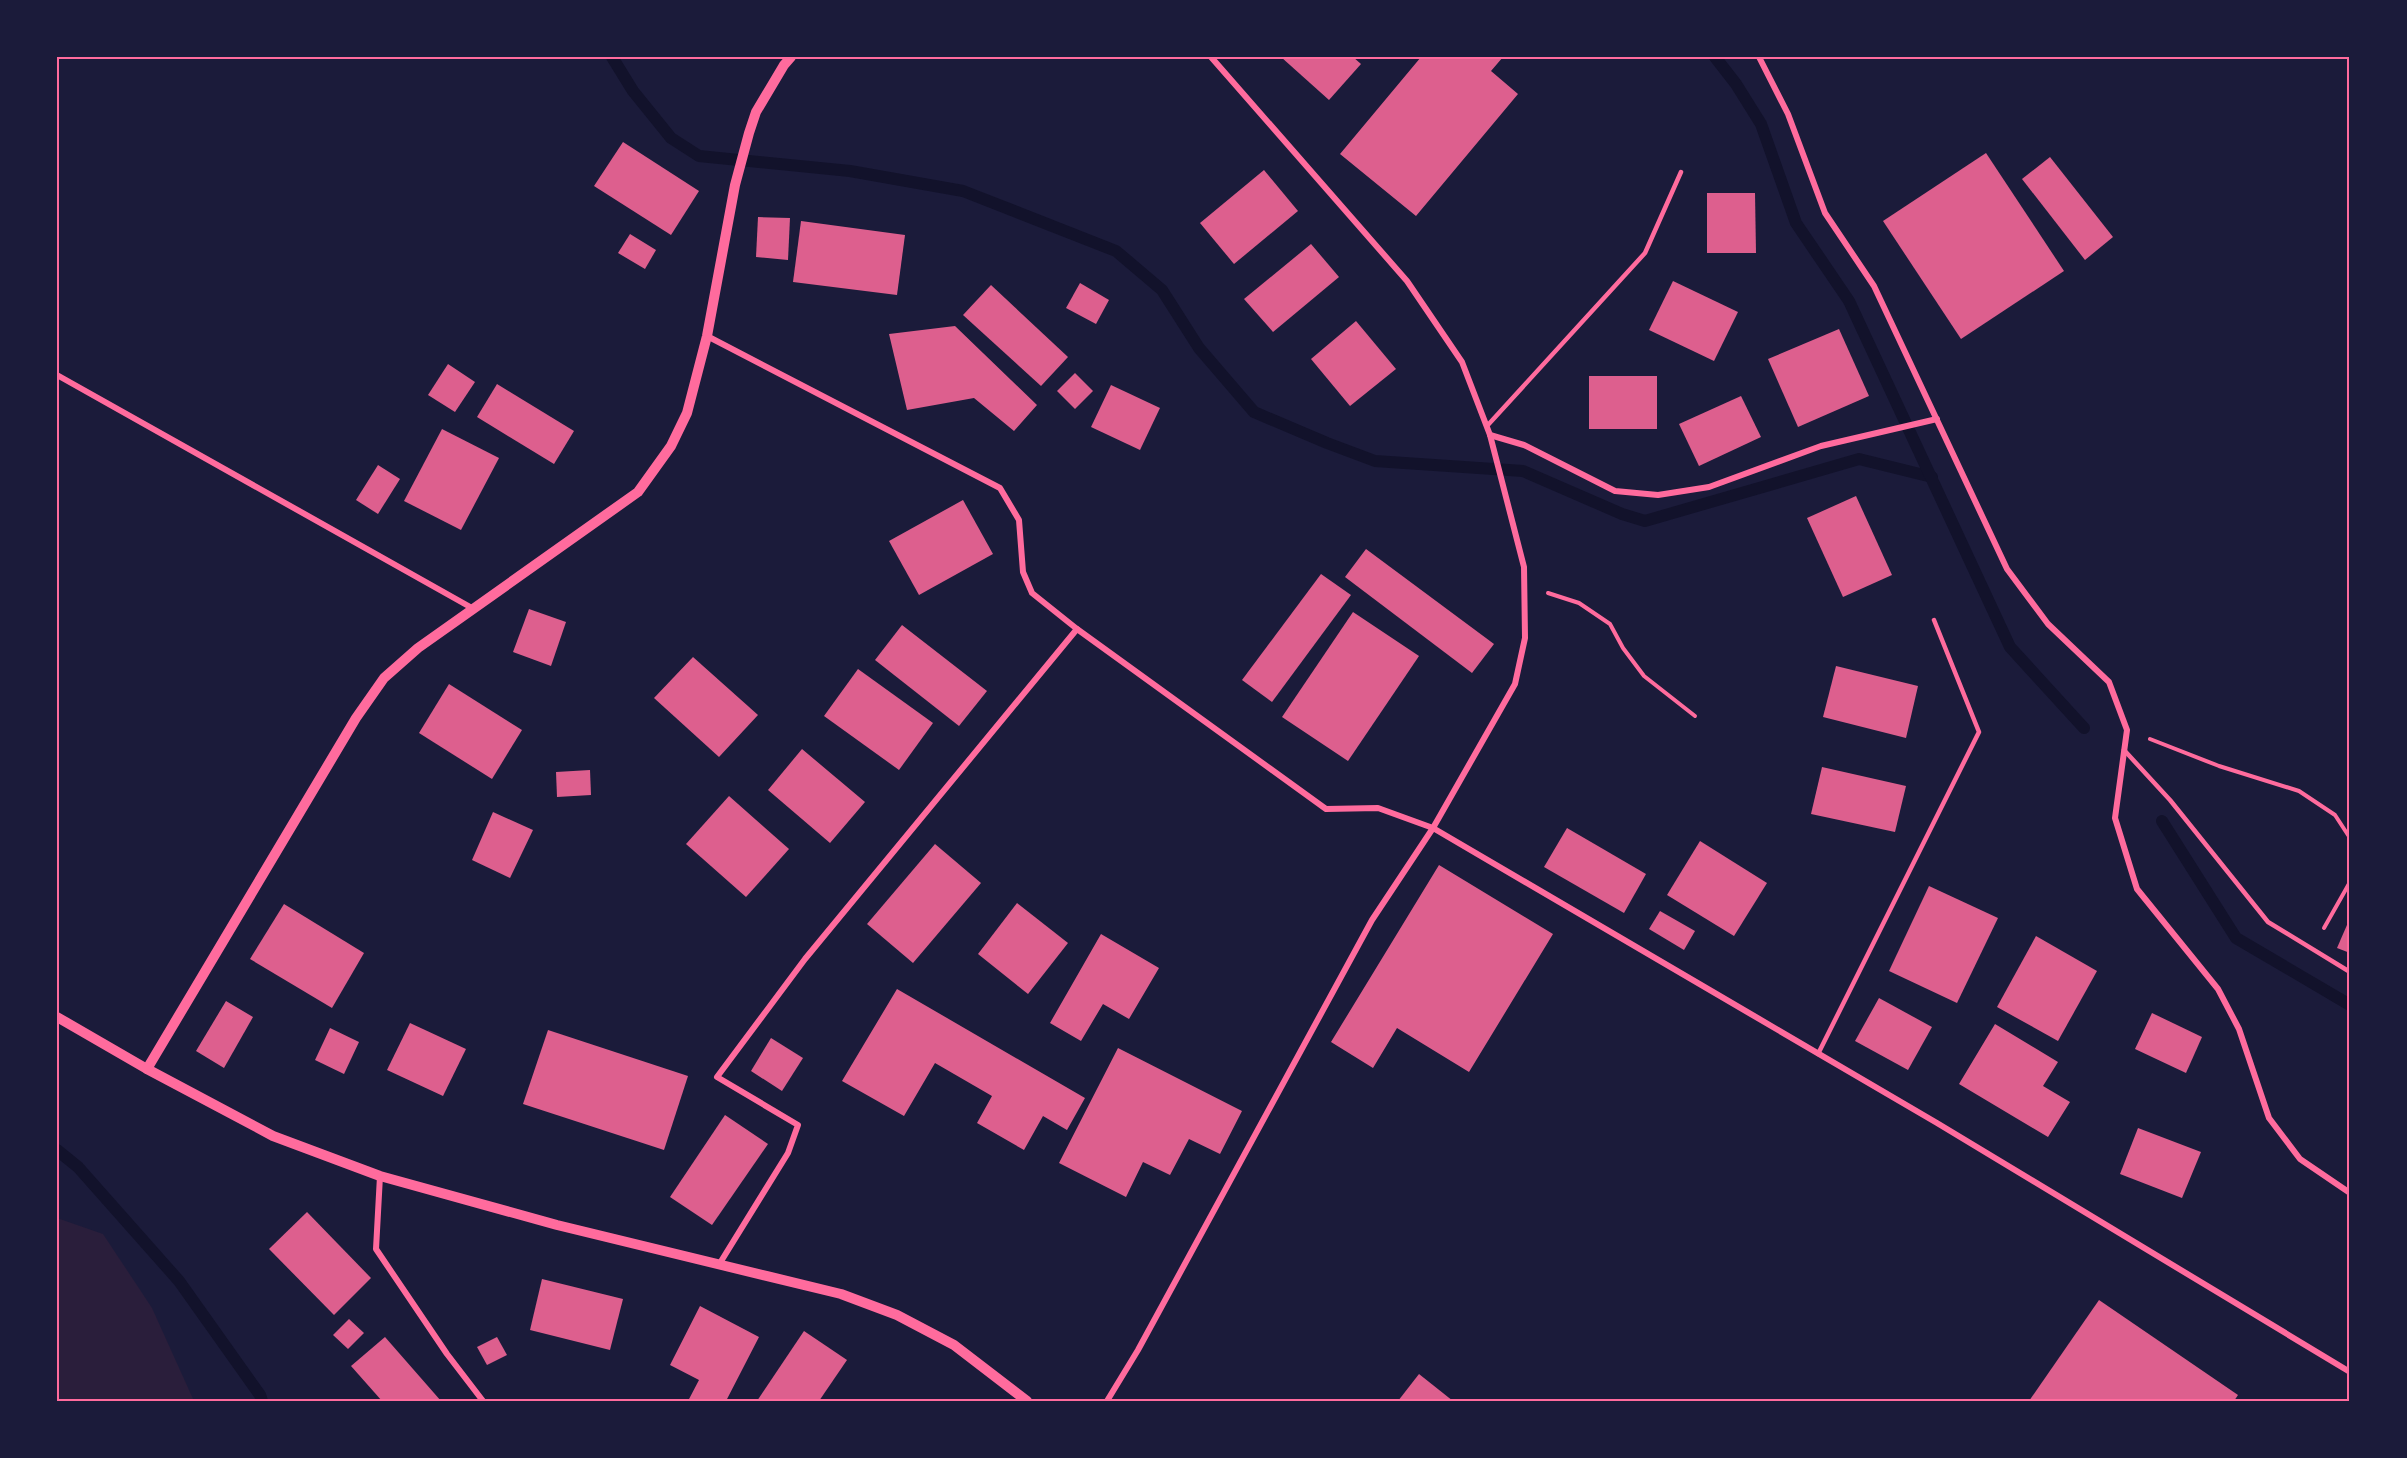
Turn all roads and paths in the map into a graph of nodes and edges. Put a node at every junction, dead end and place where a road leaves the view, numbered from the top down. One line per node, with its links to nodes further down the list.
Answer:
1 (791, 57): 5 (street)
2 (1211, 57): 8 (street)
3 (1759, 57): 7 (street)
4 (1681, 172): 8 (lane)
5 (707, 336): 11 (street); 13 (street)
6 (57, 375): 11 (street)
7 (1937, 419): 9 (street); 15 (street)
8 (1487, 426): 9 (street)
9 (1490, 435): 10 (street)
10 (1524, 586): 14 (path); 17 (street)
11 (472, 608): 24 (street)
12 (1934, 620): 23 (lane)
13 (1077, 629): 17 (street); 27 (street)
14 (1695, 716)
15 (2127, 730): 16 (street); 18 (path)
16 (2124, 750): 20 (lane); 26 (street)
17 (1433, 828): 23 (street); 31 (street)
18 (2350, 838)
19 (2350, 882): 20 (path)
20 (2312, 948): 21 (lane)
21 (2350, 972)
22 (57, 1017): 24 (street)
23 (1818, 1054): 28 (street)
24 (147, 1069): 25 (street)
25 (380, 1176): 27 (street); 29 (street)
26 (2350, 1193)
27 (720, 1263): 30 (street)
28 (2350, 1372)
29 (483, 1401)
30 (1027, 1401)
31 (1107, 1401)

